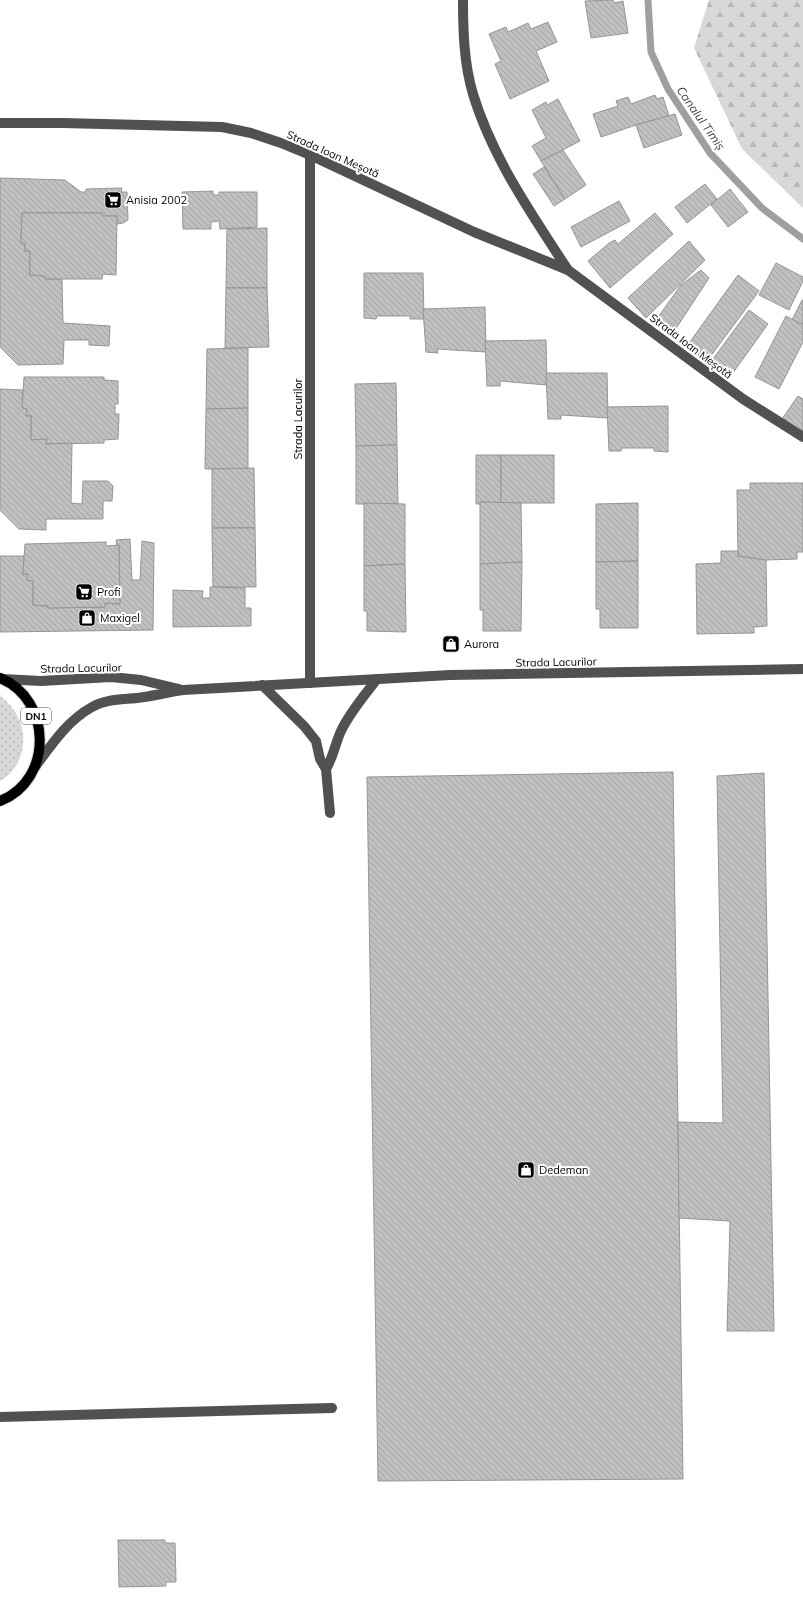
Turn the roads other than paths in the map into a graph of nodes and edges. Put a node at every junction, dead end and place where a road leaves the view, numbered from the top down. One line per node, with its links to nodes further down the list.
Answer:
1 (463, 0): 4 (street, Strada Ioan Meșotă)
2 (0, 123): 3 (street, Strada Ioan Meșotă)
3 (310, 155): 4 (street, Strada Ioan Meșotă); 9 (street, Strada Lacurilor)
4 (568, 270): 5 (street, Strada Ioan Meșotă)
5 (803, 437)
6 (803, 669): 8 (street, Strada Lacurilor)
7 (1, 678): 11 (street, Strada Lacurilor); 12 (main road, DN1)
8 (377, 679): 9 (street, Strada Lacurilor); 13 (street)
9 (310, 683): 10 (street, Strada Lacurilor)
10 (262, 685): 11 (street, Strada Lacurilor); 13 (street)
11 (183, 690): 12 (street, Strada Lacurilor)
12 (35, 767): 14 (main road, DN1)
13 (326, 769): 15 (street)
14 (1, 801)
15 (330, 813)
16 (332, 1408): 17 (street)
17 (0, 1417)

